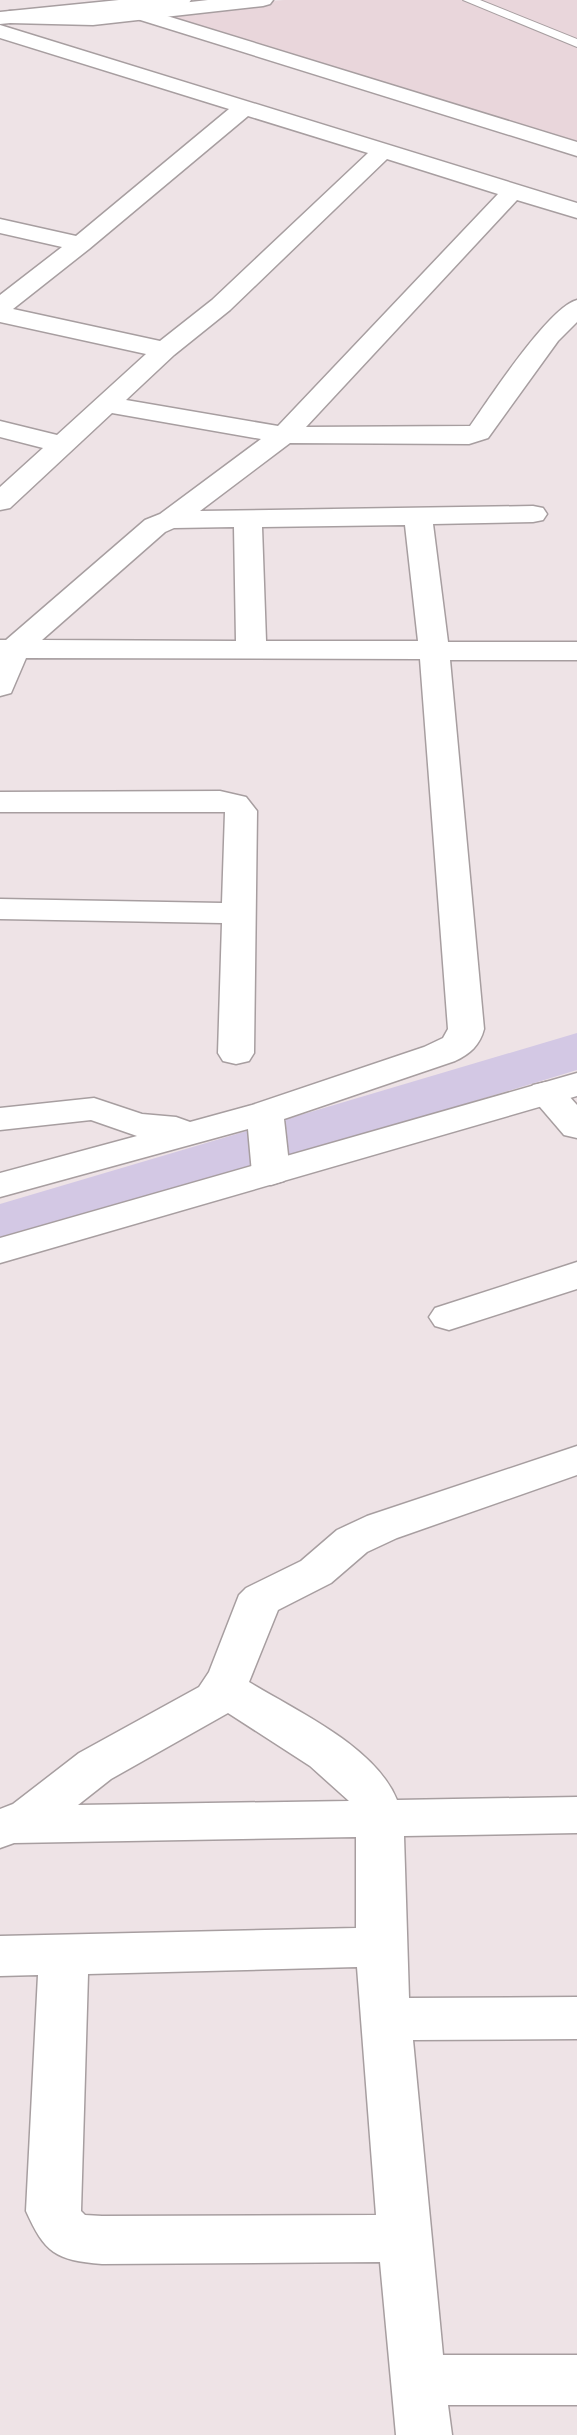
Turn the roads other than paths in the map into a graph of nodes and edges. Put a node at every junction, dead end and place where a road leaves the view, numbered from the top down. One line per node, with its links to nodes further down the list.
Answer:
1 (181, 0): 6 (main road)
2 (263, 0): 5 (main road)
3 (469, 0): 7 (lane)
4 (75, 10): 5 (main road); 6 (main road)
5 (141, 14): 9 (main road)
6 (2, 20): 8 (main road)
7 (577, 43)
8 (244, 108): 10 (main road); 14 (main road)
9 (577, 149)
10 (383, 151): 11 (main road); 18 (main road)
11 (512, 192): 12 (main road); 21 (main road)
12 (577, 211)
13 (0, 226): 14 (main road)
14 (81, 244): 15 (main road)
15 (0, 307)
16 (577, 307): 21 (main road)
17 (0, 314): 18 (main road)
18 (165, 350): 19 (main road)
19 (106, 404): 21 (main road); 22 (main road)
20 (0, 429): 22 (main road)
21 (284, 435): 27 (main road)
22 (62, 444): 23 (main road)
23 (0, 502)
24 (533, 514): 25 (main road)
25 (418, 516): 26 (main road); 30 (main road)
26 (248, 518): 27 (main road); 29 (main road)
27 (170, 520): 28 (main road)
28 (7, 649): 29 (main road); 32 (main road)
29 (251, 650): 30 (main road)
30 (435, 650): 31 (main road); 41 (main road)
31 (577, 651)
32 (0, 687)
33 (0, 802): 35 (main road)
34 (0, 909): 35 (main road)
35 (240, 913): 36 (main road)
36 (236, 1053)
37 (561, 1088): 40 (main road); 41 (main road)
38 (0, 1119): 39 (main road)
39 (206, 1128): 41 (main road); 42 (main road)
40 (577, 1128)
41 (268, 1141): 43 (main road)
42 (0, 1185)
43 (0, 1251)
44 (577, 1275): 45 (main road)
45 (449, 1317)
46 (577, 1461): 47 (main road)
47 (223, 1688): 49 (main road); 50 (main road)
48 (577, 1815): 49 (main road)
49 (379, 1821): 50 (main road); 51 (main road)
50 (5, 1827)
51 (381, 1947): 52 (main road); 55 (main road)
52 (64, 1955): 53 (main road); 56 (main road)
53 (0, 1956)
54 (577, 2018): 55 (main road)
55 (387, 2020): 56 (main road)
56 (405, 2238): 57 (main road)
57 (417, 2380): 58 (main road); 59 (main road)
58 (577, 2380)
59 (424, 2435)

